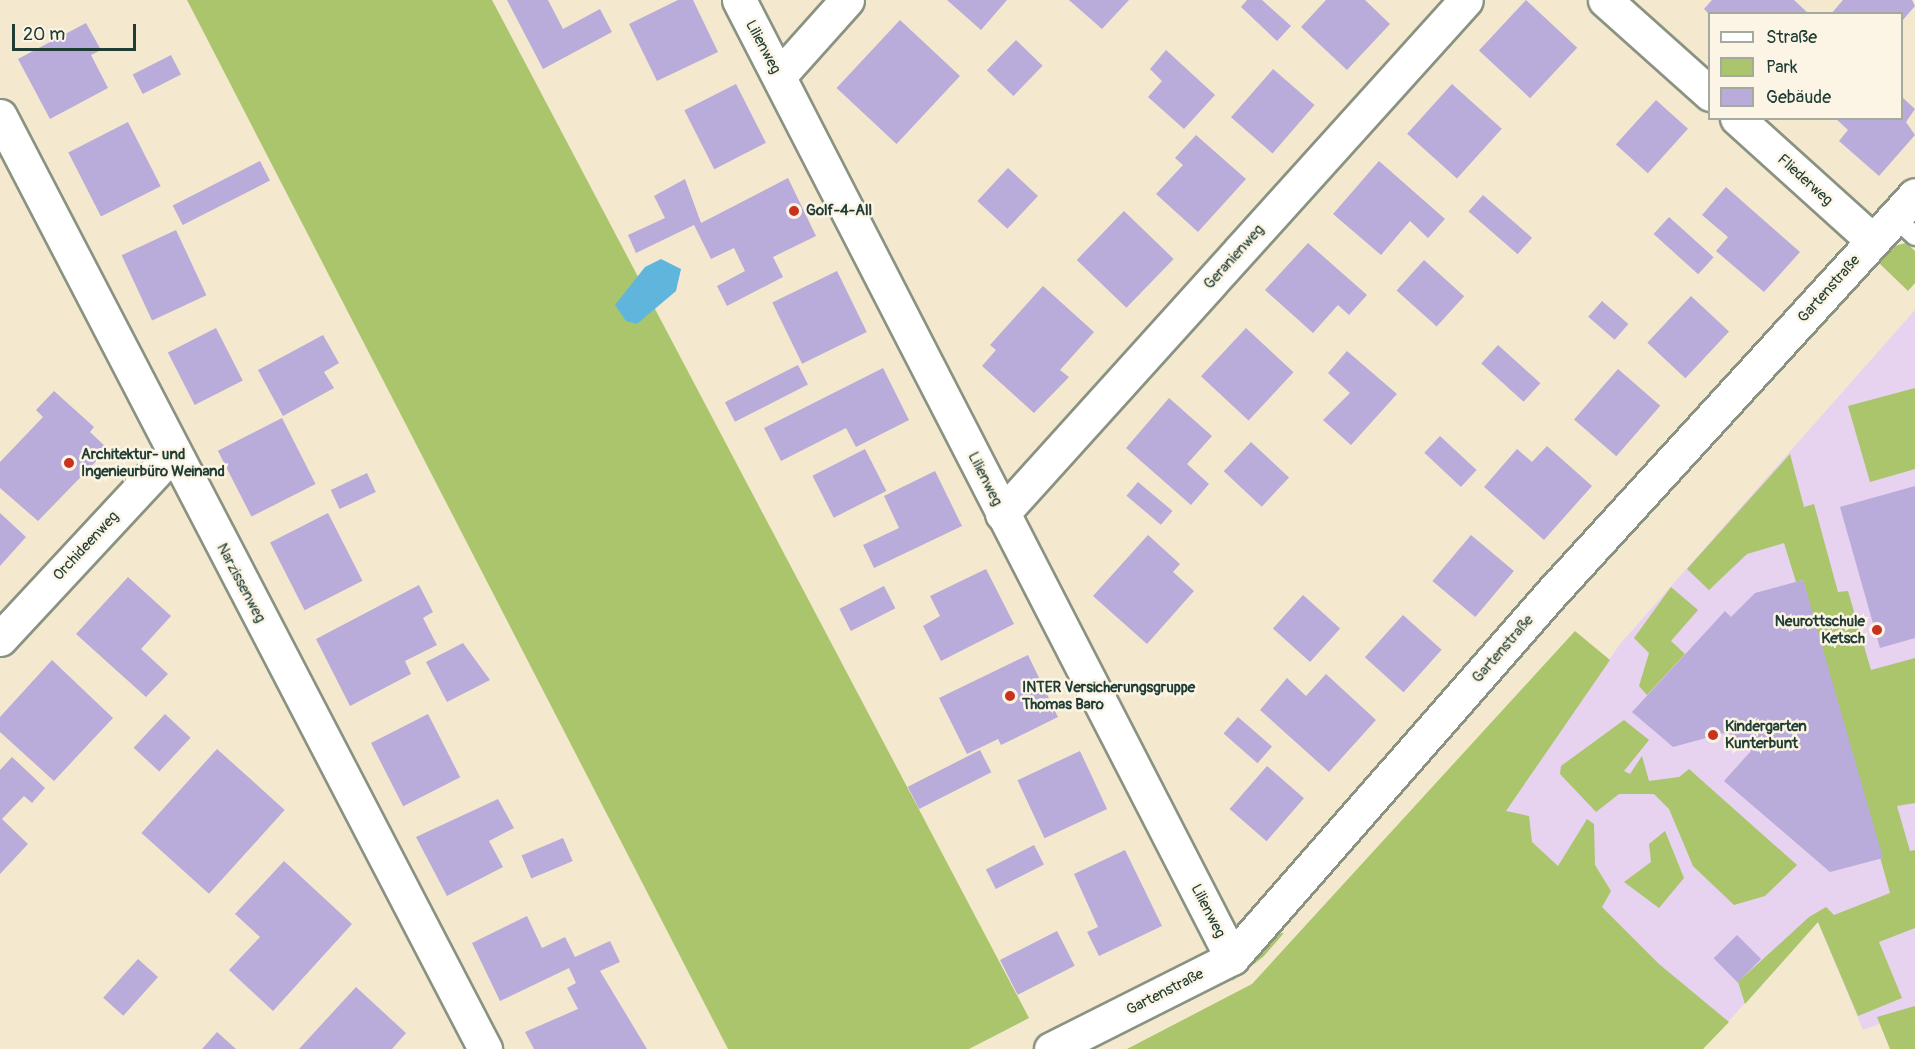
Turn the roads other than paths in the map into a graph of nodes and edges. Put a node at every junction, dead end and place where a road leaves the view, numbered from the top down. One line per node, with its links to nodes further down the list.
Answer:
1 (739, 0): 5 (street, Lilienweg)
2 (847, 0): 5 (street)
3 (1466, 0): 11 (street, Geranienweg)
4 (1605, 0): 6 (street)
5 (779, 76): 11 (street, Lilienweg)
6 (1708, 92)
7 (0, 116): 10 (street, Narzissenweg)
8 (1740, 120): 9 (street, Fliederweg)
9 (1899, 222): 13 (street, Gartenstraße)
10 (172, 453): 12 (street, Orchideenweg); 14 (street, Narzissenweg)
11 (1002, 514): 13 (street, Lilienweg)
12 (0, 639)
13 (1232, 958): 15 (street, Gartenstraße)
14 (485, 1049)
15 (1051, 1049)

